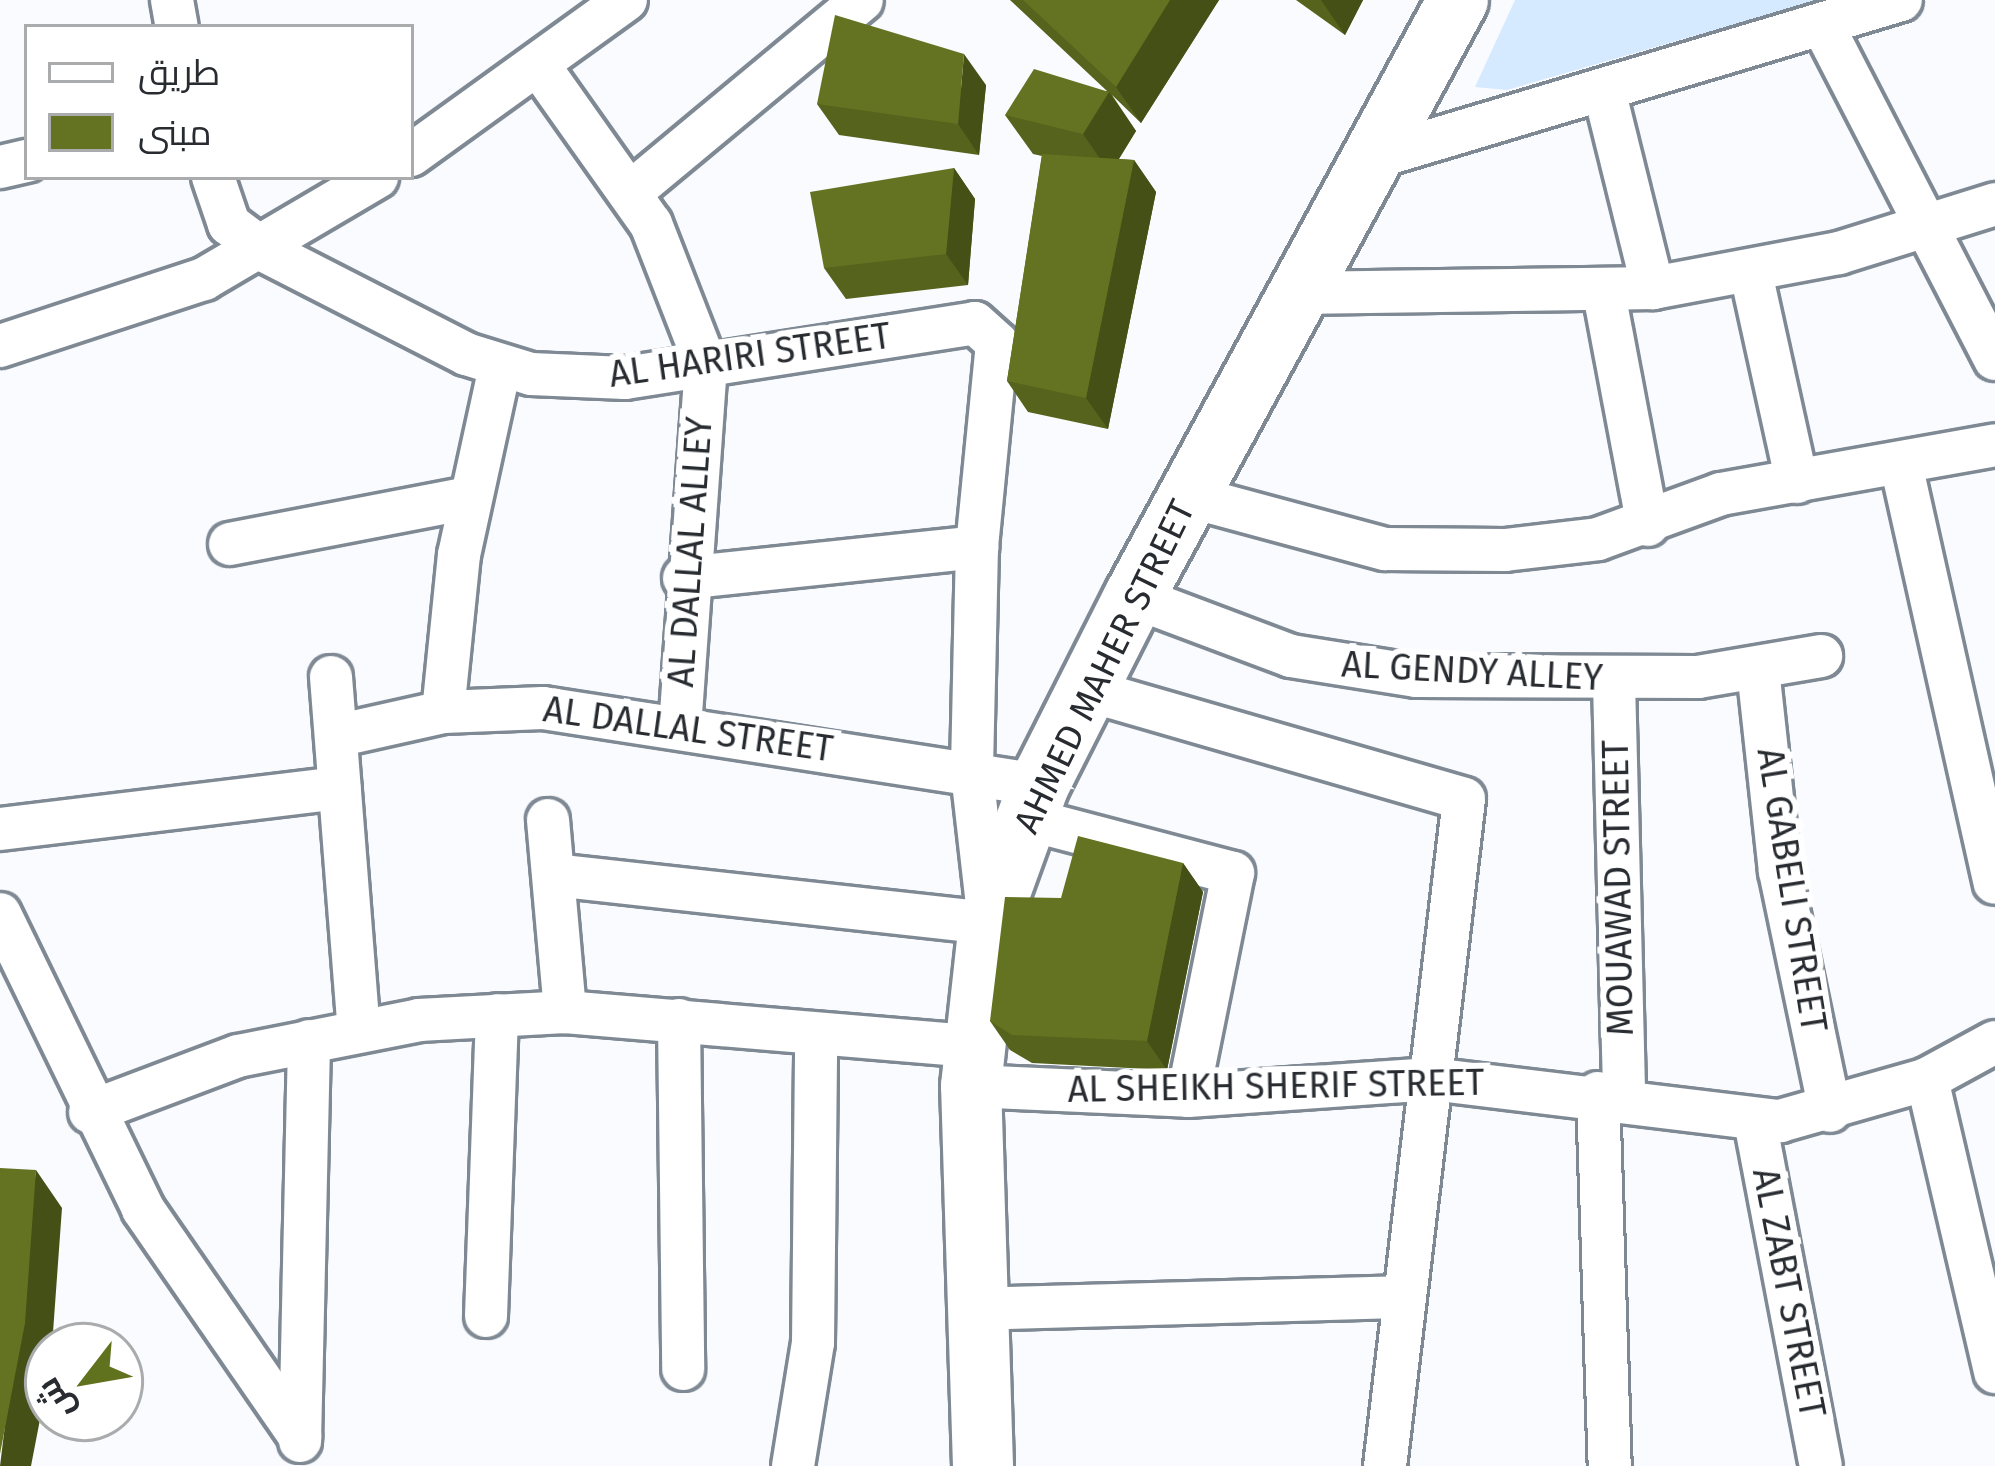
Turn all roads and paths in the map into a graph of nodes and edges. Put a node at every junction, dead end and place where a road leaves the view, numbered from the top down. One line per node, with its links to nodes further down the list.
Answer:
1 (862, 0): 12 (street)
2 (1458, 0): 9 (main road, AHMED MAHER STREET)
3 (1901, 0): 5 (street)
4 (617, 4): 6 (street)
5 (1822, 24): 7 (street); 14 (street)
6 (539, 66): 8 (street); 12 (street, AL DALLAL ALLEY)
7 (1604, 90): 9 (street); 17 (street)
8 (414, 153)
9 (1372, 158): 18 (main road, AHMED MAHER STREET)
10 (214, 180): 15 (street, AL HARIRI STREET)
11 (372, 180): 15 (street)
12 (631, 191): 22 (street, AL DALLAL ALLEY)
13 (1995, 203): 14 (street)
14 (1927, 225): 16 (street); 21 (street)
15 (265, 251): 20 (street); 23 (street, AL HARIRI STREET)
16 (1751, 273): 17 (street); 26 (street)
17 (1653, 288): 19 (street)
18 (1299, 293): 19 (street); 27 (main road, AHMED MAHER STREET)
19 (1604, 293): 29 (street)
20 (0, 346)
21 (1995, 359)
22 (706, 364): 23 (street, AL HARIRI STREET); 31 (street, AL HARIRI STREET); 32 (street, AL DALLAL ALLEY)
23 (500, 367): 28 (street)
24 (1995, 445): 25 (street)
25 (1901, 464): 26 (street); 48 (street)
26 (1797, 482): 29 (street)
27 (1189, 496): 29 (street); 33 (main road, AHMED MAHER STREET)
28 (470, 499): 30 (street); 39 (street)
29 (1648, 525)
30 (230, 544)
31 (977, 547): 32 (street); 42 (street)
32 (684, 578): 40 (street, AL DALLAL ALLEY)
33 (1133, 597): 37 (street, AL GENDY ALLEY); 38 (main road, AHMED MAHER STREET)
34 (1821, 656): 35 (street, AL GENDY ALLEY)
35 (1758, 669): 37 (street, AL GENDY ALLEY); 63 (street, AL GABELI STREET)
36 (332, 677): 41 (street)
37 (1614, 681): 61 (street, MOUAWAD STREET)
38 (1087, 690): 44 (main road, AHMED MAHER STREET); 59 (street)
39 (443, 712): 40 (street, AL DALLAL STREET); 41 (street, AL DALLAL STREET)
40 (680, 724): 42 (street, AL DALLAL STREET)
41 (336, 736): 43 (street)
42 (972, 773): 44 (street, AL DALLAL STREET); 49 (street)
43 (340, 788): 46 (street); 54 (street)
44 (1033, 802): 49 (main road, AHMED MAHER STREET); 62 (street, AL DALLAL STREET)
45 (548, 820): 47 (street)
46 (0, 829)
47 (556, 875): 49 (street); 51 (street)
48 (1995, 884)
49 (989, 922): 58 (main road, AHMED MAHER STREET)
50 (2, 924): 64 (street)
51 (566, 1012): 52 (street, AL SHEIKH SHERIF STREET); 53 (street, AL SHEIKH SHERIF STREET)
52 (497, 1015): 54 (street, AL SHEIKH SHERIF STREET); 68 (street)
53 (679, 1020): 55 (street, AL SHEIKH SHERIF STREET); 69 (street)
54 (359, 1030): 56 (street, AL SHEIKH SHERIF STREET)
55 (816, 1034): 58 (street, AL SHEIKH SHERIF STREET); 72 (street)
56 (309, 1041): 64 (street, AL SHEIKH SHERIF STREET); 71 (street)
57 (1995, 1042): 60 (street, AL SHEIKH SHERIF STREET)
58 (972, 1066): 62 (street, AL SHEIKH SHERIF STREET); 67 (main road, AHMED MAHER STREET)
59 (1431, 1079): 61 (street, AL SHEIKH SHERIF STREET); 62 (street, AL SHEIKH SHERIF STREET); 66 (street)
60 (1927, 1079): 63 (street, AL SHEIKH SHERIF STREET); 70 (street)
61 (1611, 1094): 65 (street, AL SHEIKH SHERIF STREET); 75 (street, MOUAWAD STREET)
62 (1189, 1096)
63 (1830, 1111): 65 (street, AL SHEIKH SHERIF STREET)
64 (90, 1112): 71 (street)
65 (1755, 1121): 76 (street, AL ZABT STREET)
66 (1405, 1297): 67 (street); 74 (street)
67 (974, 1309): 73 (main road, AHMED MAHER STREET)
68 (486, 1316)
69 (683, 1369)
70 (1995, 1372)
71 (301, 1452)
72 (793, 1466)
73 (982, 1466)
74 (1385, 1466)
75 (1610, 1466)
76 (1821, 1466)

